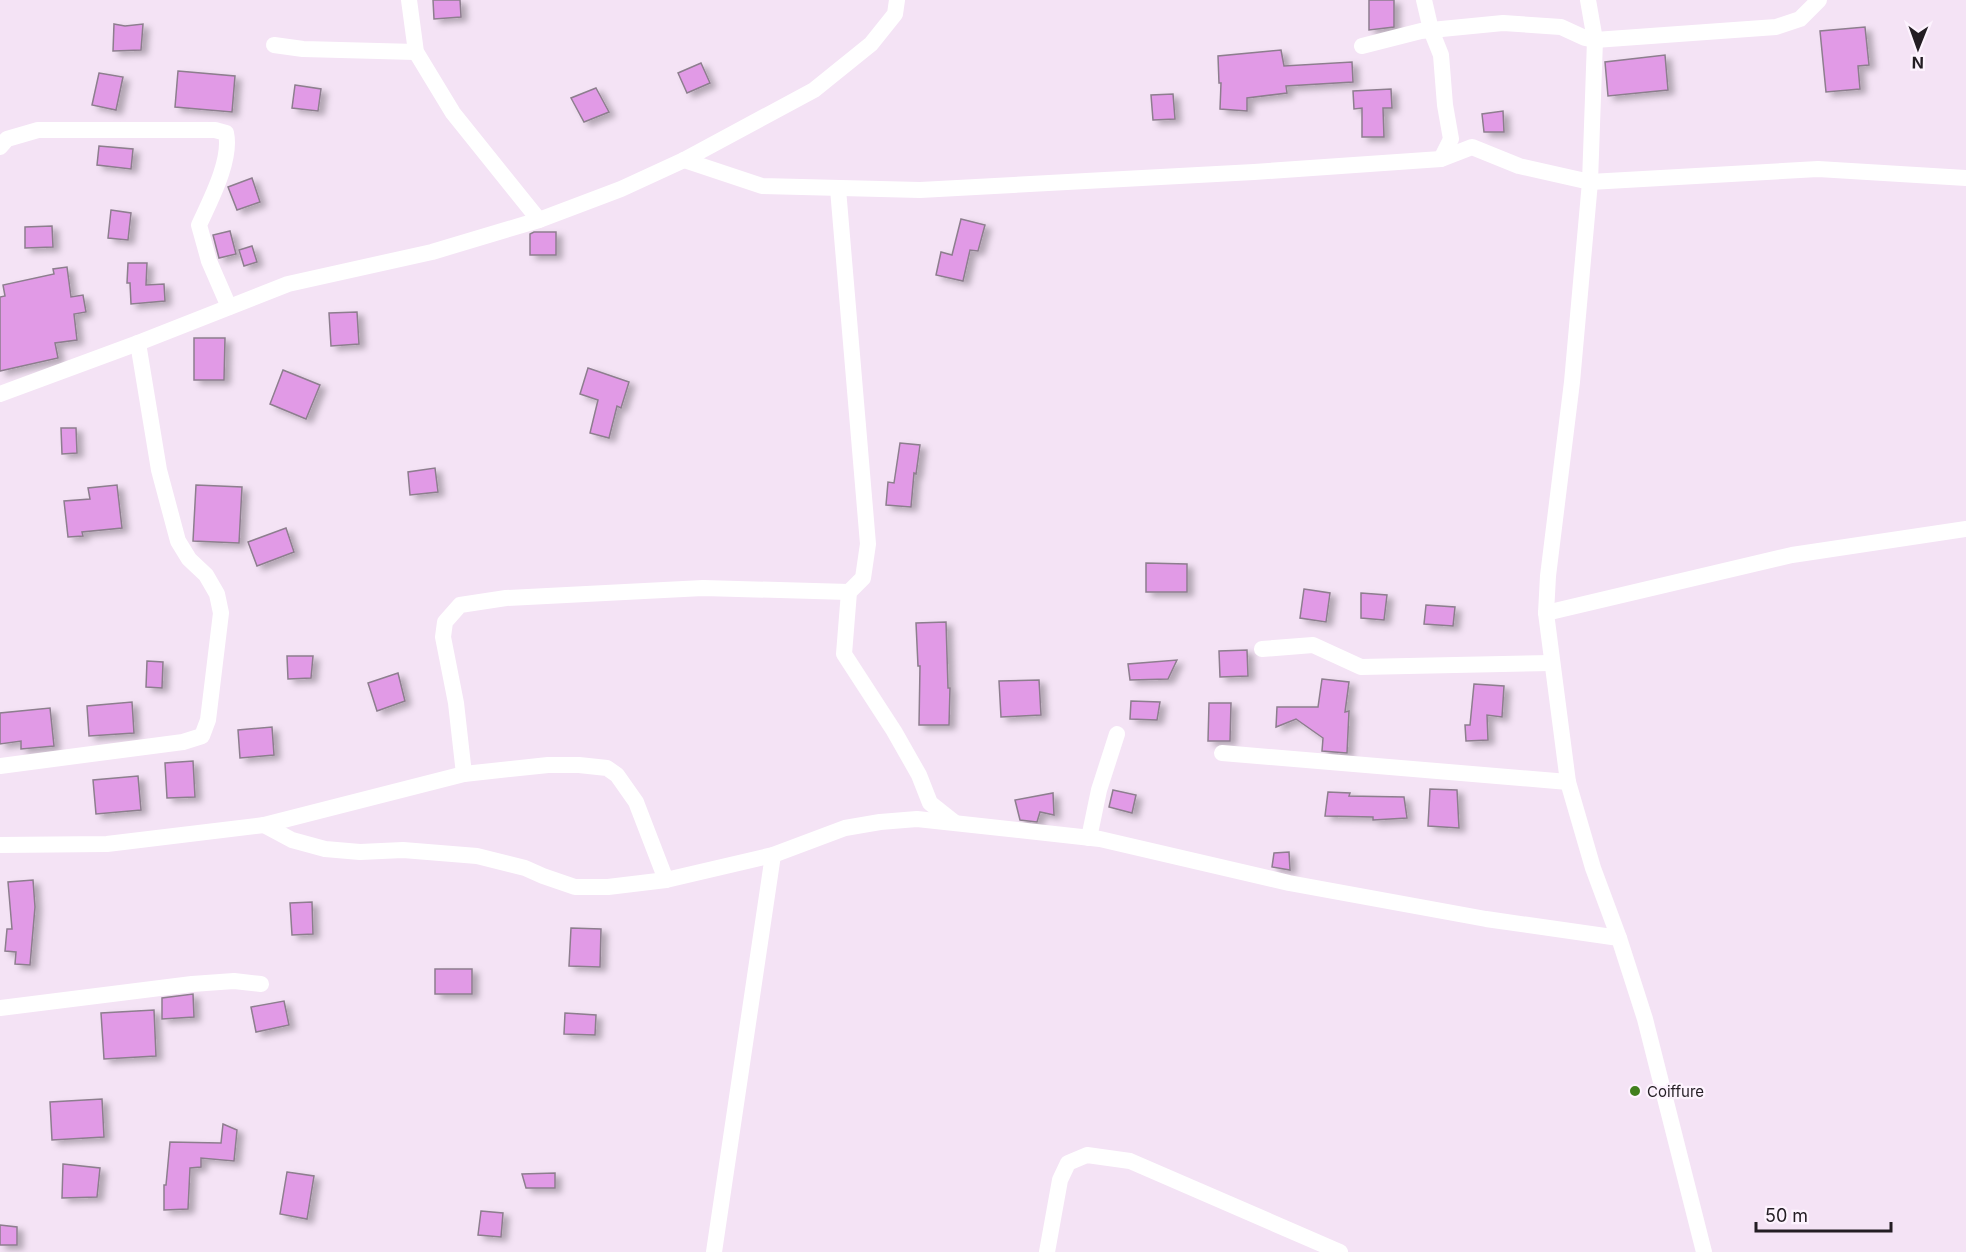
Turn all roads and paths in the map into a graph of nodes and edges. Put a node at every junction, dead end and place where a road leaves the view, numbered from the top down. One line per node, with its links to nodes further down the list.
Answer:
1 (409, 0): 10 (street)
2 (897, 0): 13 (street)
3 (1424, 0): 6 (street)
4 (1588, 0): 7 (street)
5 (1819, 0): 7 (street)
6 (1431, 30): 7 (street); 9 (street); 12 (street)
7 (1595, 40): 15 (street)
8 (273, 45): 10 (street)
9 (1362, 46)
10 (416, 52): 17 (street)
11 (0, 147): 18 (street)
12 (1441, 159): 15 (street); 16 (street)
13 (684, 160): 16 (street); 17 (street)
14 (1966, 178): 15 (street)
15 (1590, 182): 23 (street)
16 (838, 189): 22 (street)
17 (539, 220): 18 (street)
18 (229, 307): 19 (street)
19 (138, 343): 20 (street); 28 (street)
20 (0, 394)
21 (1966, 529): 23 (street)
22 (849, 592): 29 (street); 31 (street)
23 (1546, 613): 25 (street)
24 (1262, 649): 25 (street)
25 (1552, 663): 30 (street)
26 (1117, 734): 33 (street)
27 (1222, 753): 30 (street)
28 (0, 766)
29 (464, 774): 32 (street); 36 (street)
30 (1568, 782): 37 (street)
31 (955, 823): 33 (street); 35 (street)
32 (264, 825): 34 (street); 36 (street)
33 (1089, 838): 37 (street)
34 (0, 845)
35 (773, 855): 36 (street); 40 (street)
36 (666, 880)
37 (1619, 938): 43 (street)
38 (261, 984): 39 (street)
39 (0, 1008)
40 (714, 1252)
41 (1047, 1252): 42 (street)
42 (1340, 1252)
43 (1704, 1252)

